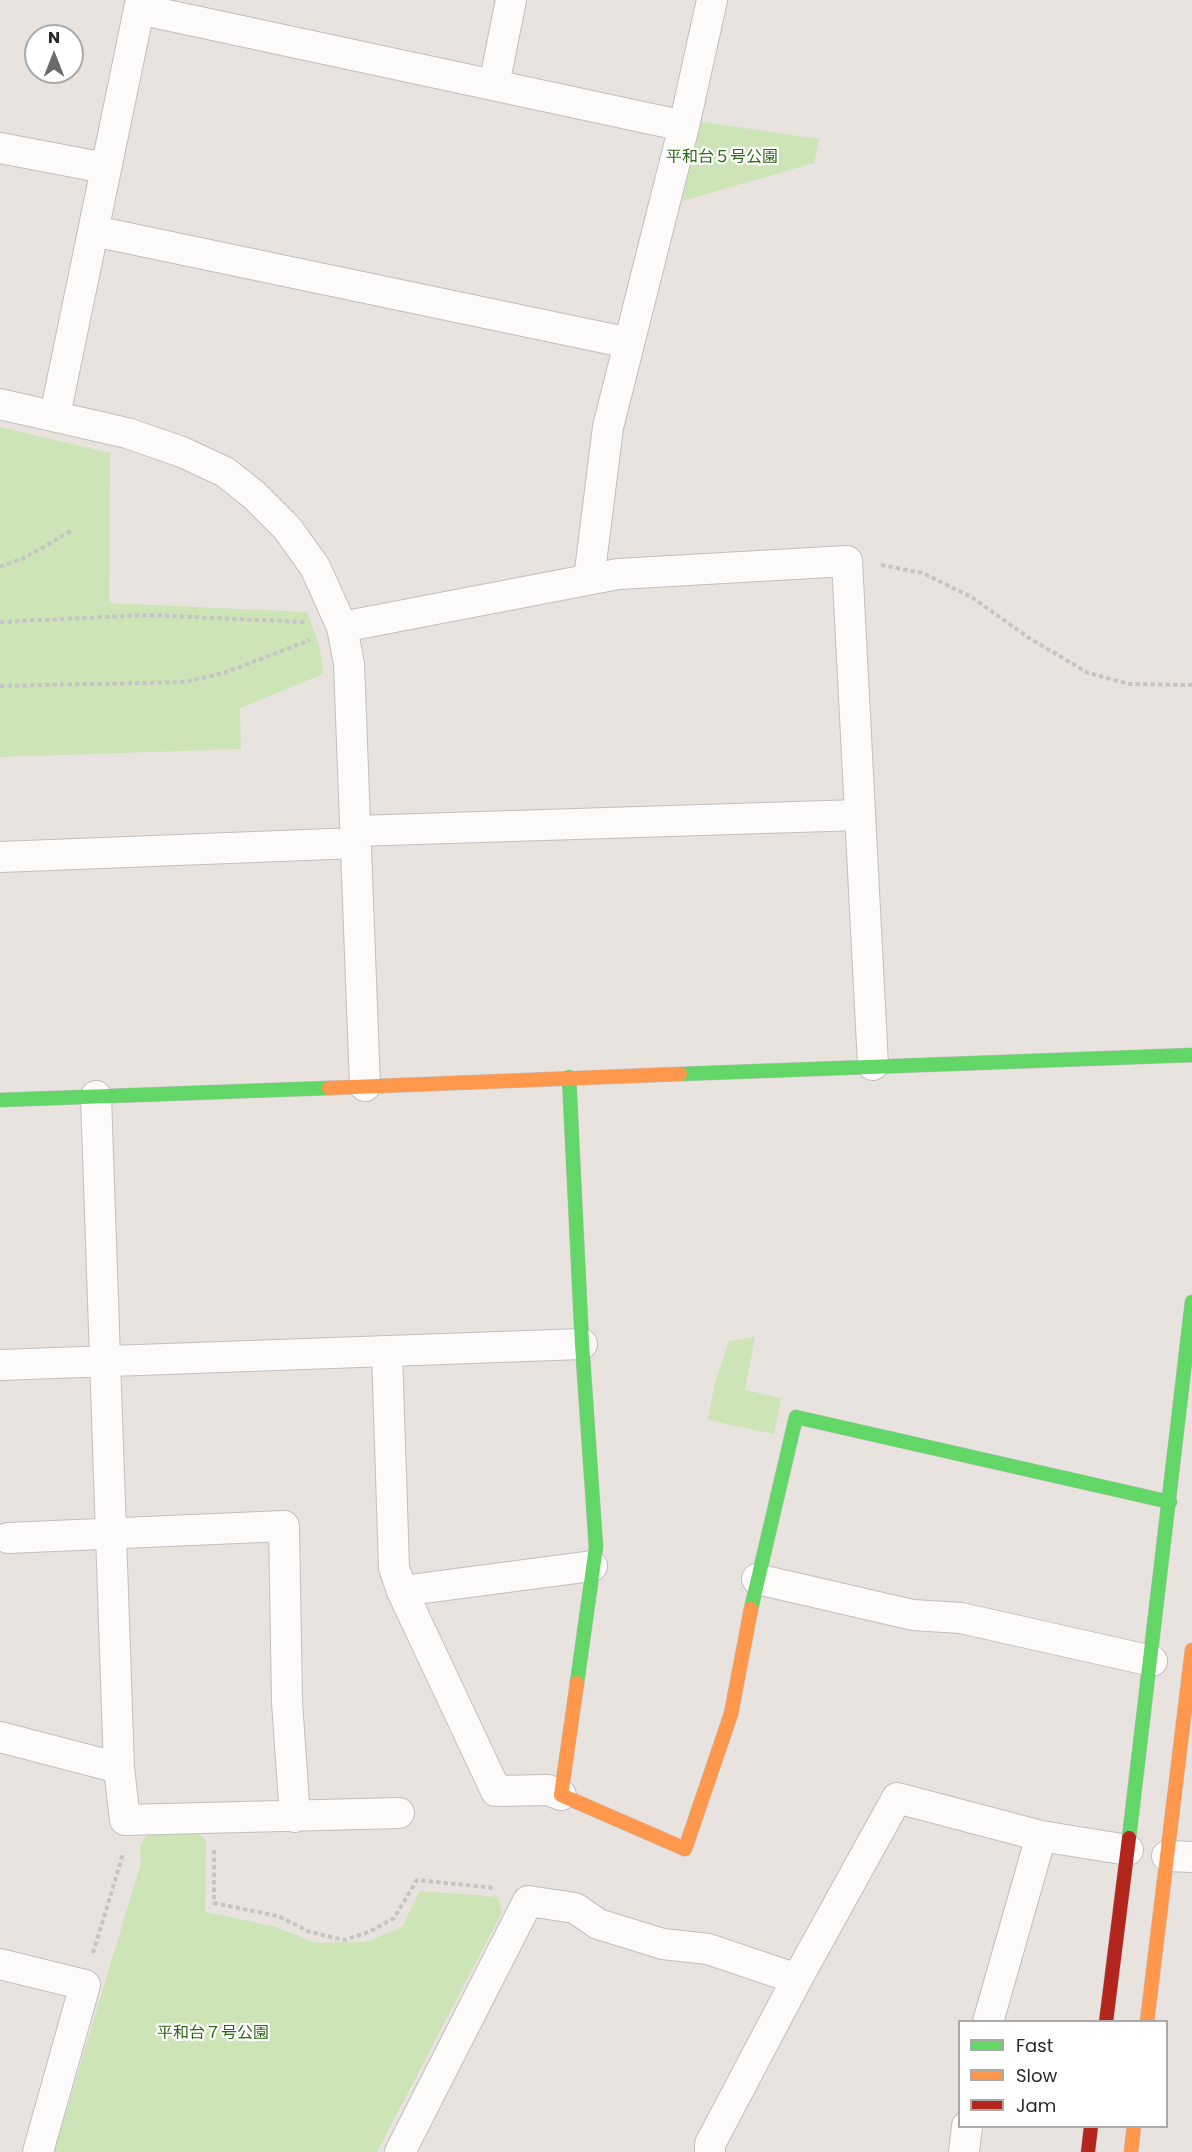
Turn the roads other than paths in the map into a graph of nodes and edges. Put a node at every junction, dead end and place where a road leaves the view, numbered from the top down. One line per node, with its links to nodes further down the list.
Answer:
1 (511, 0): 4 (street)
2 (712, 0): 5 (street)
3 (140, 4): 4 (street); 7 (street)
4 (494, 85): 5 (street)
5 (684, 126): 9 (street)
6 (0, 148): 7 (street)
7 (105, 168): 8 (street)
8 (94, 231): 9 (street); 11 (street)
9 (629, 343): 12 (street)
10 (0, 404): 11 (street)
11 (56, 416): 13 (street)
12 (590, 579): 13 (street); 14 (street)
13 (339, 621): 15 (street)
14 (859, 815): 15 (street); 18 (street)
15 (356, 837): 16 (street); 20 (street)
16 (0, 857)
17 (1192, 1055): 18 (street)
18 (873, 1065): 19 (street)
19 (569, 1077): 20 (street); 24 (street)
20 (365, 1086): 21 (street)
21 (96, 1096): 22 (street); 26 (street)
22 (0, 1100)
23 (1192, 1302): 28 (street)
24 (582, 1344): 25 (street); 31 (street)
25 (387, 1352): 26 (street); 33 (street)
26 (106, 1361): 27 (street); 29 (street)
27 (0, 1365)
28 (1170, 1502): 32 (street); 35 (street)
29 (113, 1535): 30 (street); 37 (street); 40 (street)
30 (8, 1538)
31 (592, 1566): 33 (street); 38 (street)
32 (757, 1579): 35 (street); 38 (street)
33 (402, 1591): 38 (street)
34 (1192, 1650): 43 (street)
35 (1152, 1661): 42 (street)
36 (0, 1737): 37 (street)
37 (119, 1768): 40 (street)
38 (561, 1795)
39 (399, 1813): 40 (street)
40 (295, 1817)
41 (1041, 1836): 42 (street); 45 (street); 46 (street)
42 (1128, 1850): 47 (street)
43 (1180, 1857): 48 (street)
44 (0, 1964): 52 (street)
45 (797, 1979): 53 (street); 54 (street)
46 (989, 2020)
47 (1106, 2020)
48 (1147, 2020)
49 (967, 2128): 55 (street)
50 (1091, 2128): 56 (street)
51 (1134, 2128): 57 (street)
52 (38, 2152)
53 (400, 2152)
54 (710, 2152)
55 (964, 2152)
56 (1088, 2152)
57 (1131, 2152)

